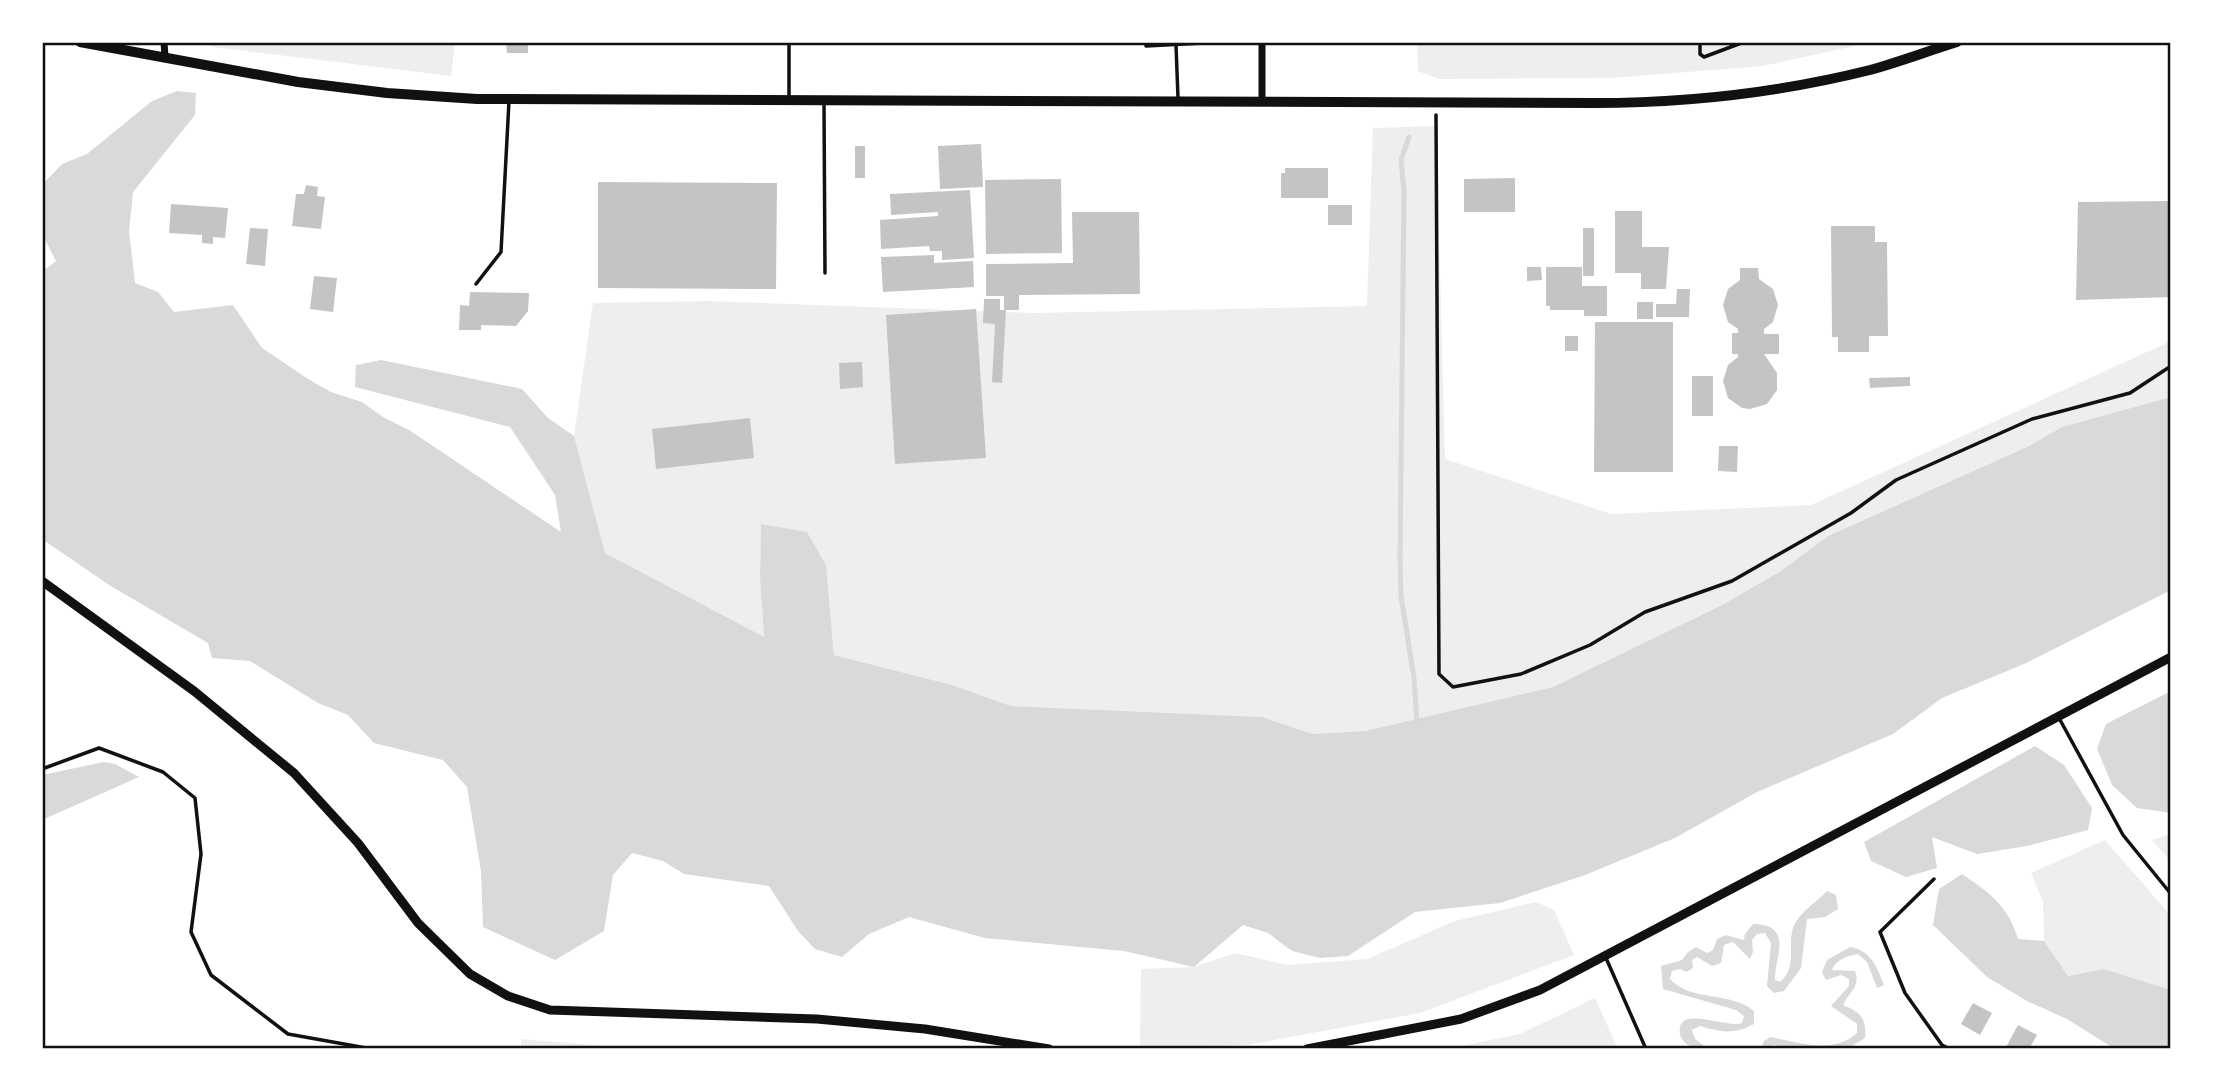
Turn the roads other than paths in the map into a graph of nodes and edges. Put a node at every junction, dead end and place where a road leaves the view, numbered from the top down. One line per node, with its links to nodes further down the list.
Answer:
1 (80, 42): 9 (main road)
2 (164, 42): 9 (street)
3 (789, 42): 13 (lane)
4 (1146, 42): 8 (lane)
5 (1224, 42): 8 (lane)
6 (1262, 42): 11 (street)
7 (1957, 42): 11 (main road)
8 (1176, 45): 12 (lane)
9 (164, 57): 10 (main road)
10 (509, 99): 13 (main road); 16 (lane)
11 (1262, 100): 12 (main road)
12 (1178, 101): 14 (main road)
13 (789, 102): 14 (main road)
14 (824, 102): 15 (lane)
15 (825, 273)
16 (476, 284)
17 (42, 581): 23 (street)
18 (2171, 657): 19 (street)
19 (2058, 716): 21 (lane); 22 (street)
20 (1934, 879): 26 (lane)
21 (2171, 894)
22 (1606, 957): 24 (street); 25 (lane)
23 (1049, 1049)
24 (1307, 1049)
25 (1646, 1049)
26 (1950, 1049)

